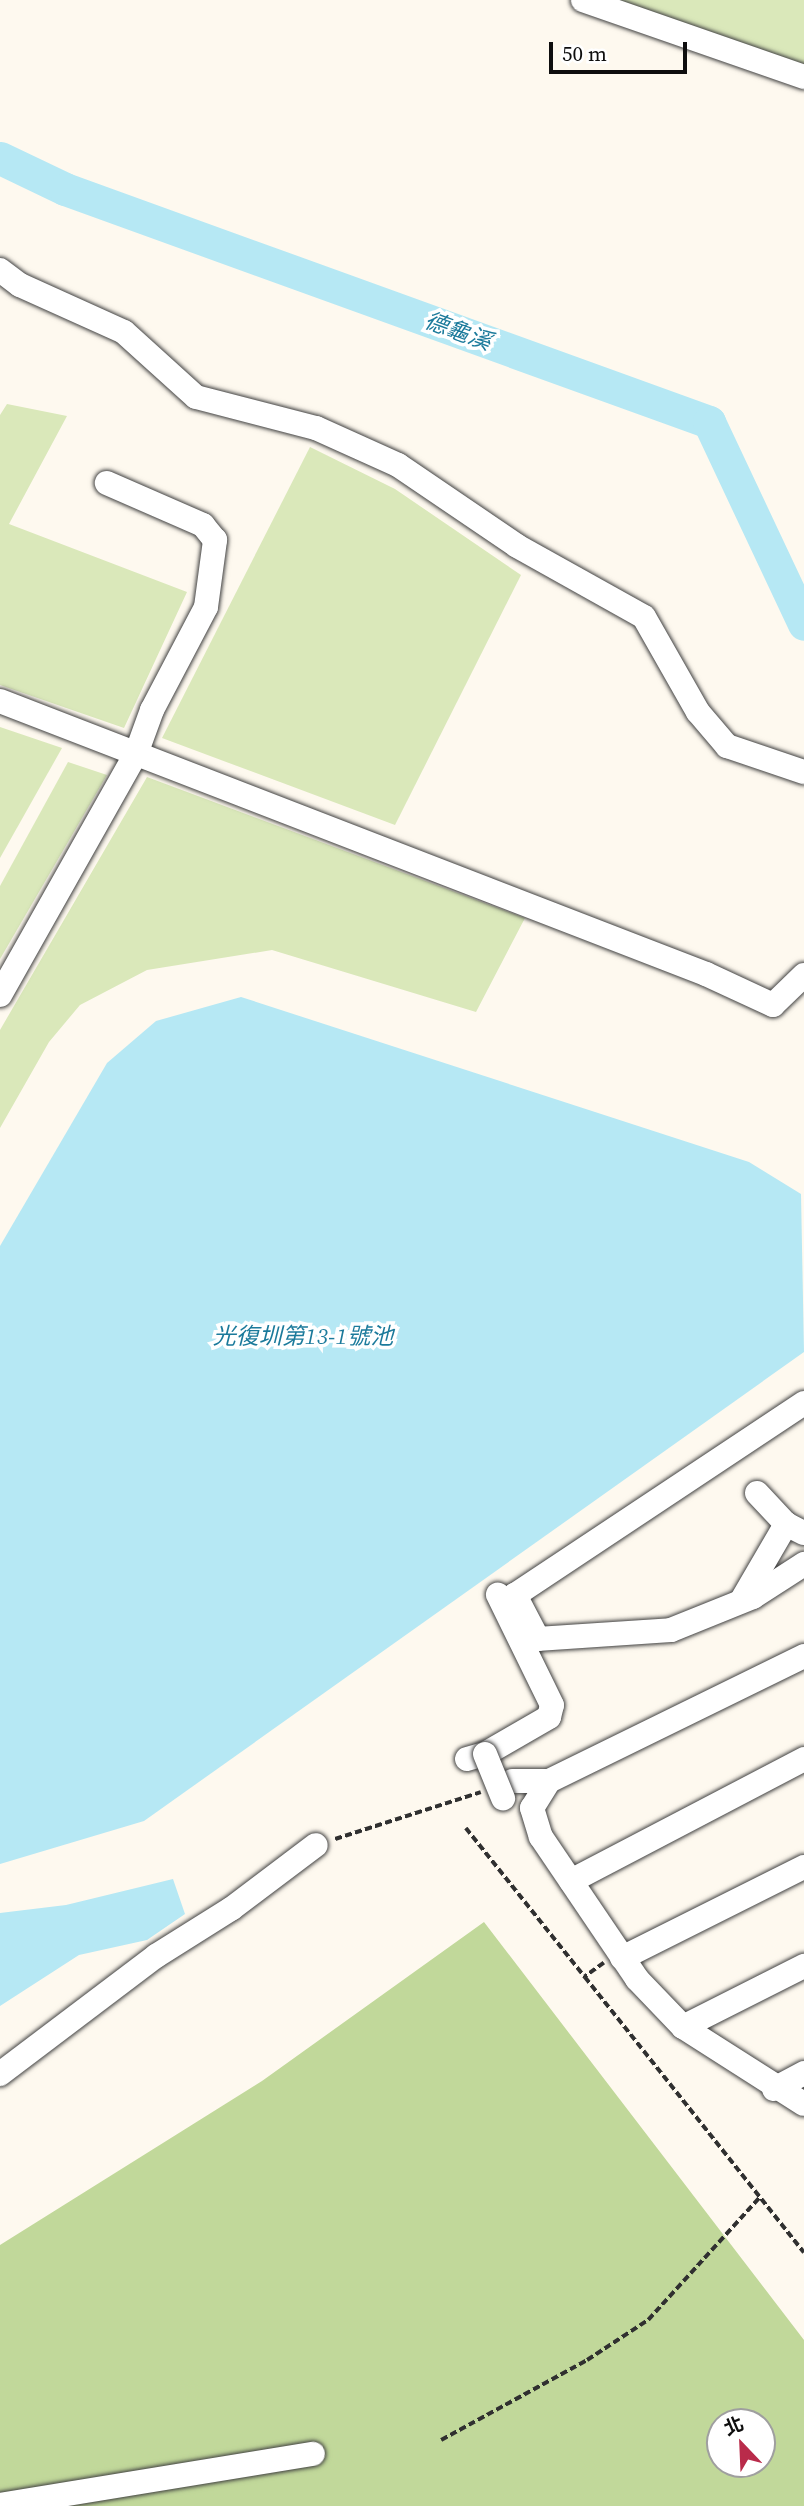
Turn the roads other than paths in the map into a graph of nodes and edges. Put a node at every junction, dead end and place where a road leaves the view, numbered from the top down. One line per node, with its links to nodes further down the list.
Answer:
1 (583, 0): 2 (street)
2 (804, 77)
3 (0, 270): 7 (street)
4 (107, 483): 6 (street)
5 (0, 701): 6 (street)
6 (136, 754): 8 (street); 9 (street)
7 (804, 772)
8 (804, 975)
9 (0, 995)
10 (804, 1403): 16 (street)
11 (757, 1493): 12 (street)
12 (795, 1528): 15 (street)
13 (804, 1564): 15 (street)
14 (498, 1595): 16 (street)
15 (741, 1602): 16 (street)
16 (529, 1639): 19 (street, bridge)
17 (804, 1656): 19 (street)
18 (804, 1759): 22 (street)
19 (549, 1782): 22 (street)
20 (316, 1845): 27 (street)
21 (804, 1867): 23 (street)
22 (571, 1881): 23 (street)
23 (622, 1958): 25 (street)
24 (804, 1966): 25 (street)
25 (683, 2027): 28 (street)
26 (804, 2073): 28 (street)
27 (0, 2074)
28 (774, 2089): 29 (street)
29 (804, 2104)
30 (313, 2454): 31 (street)
31 (0, 2505)

